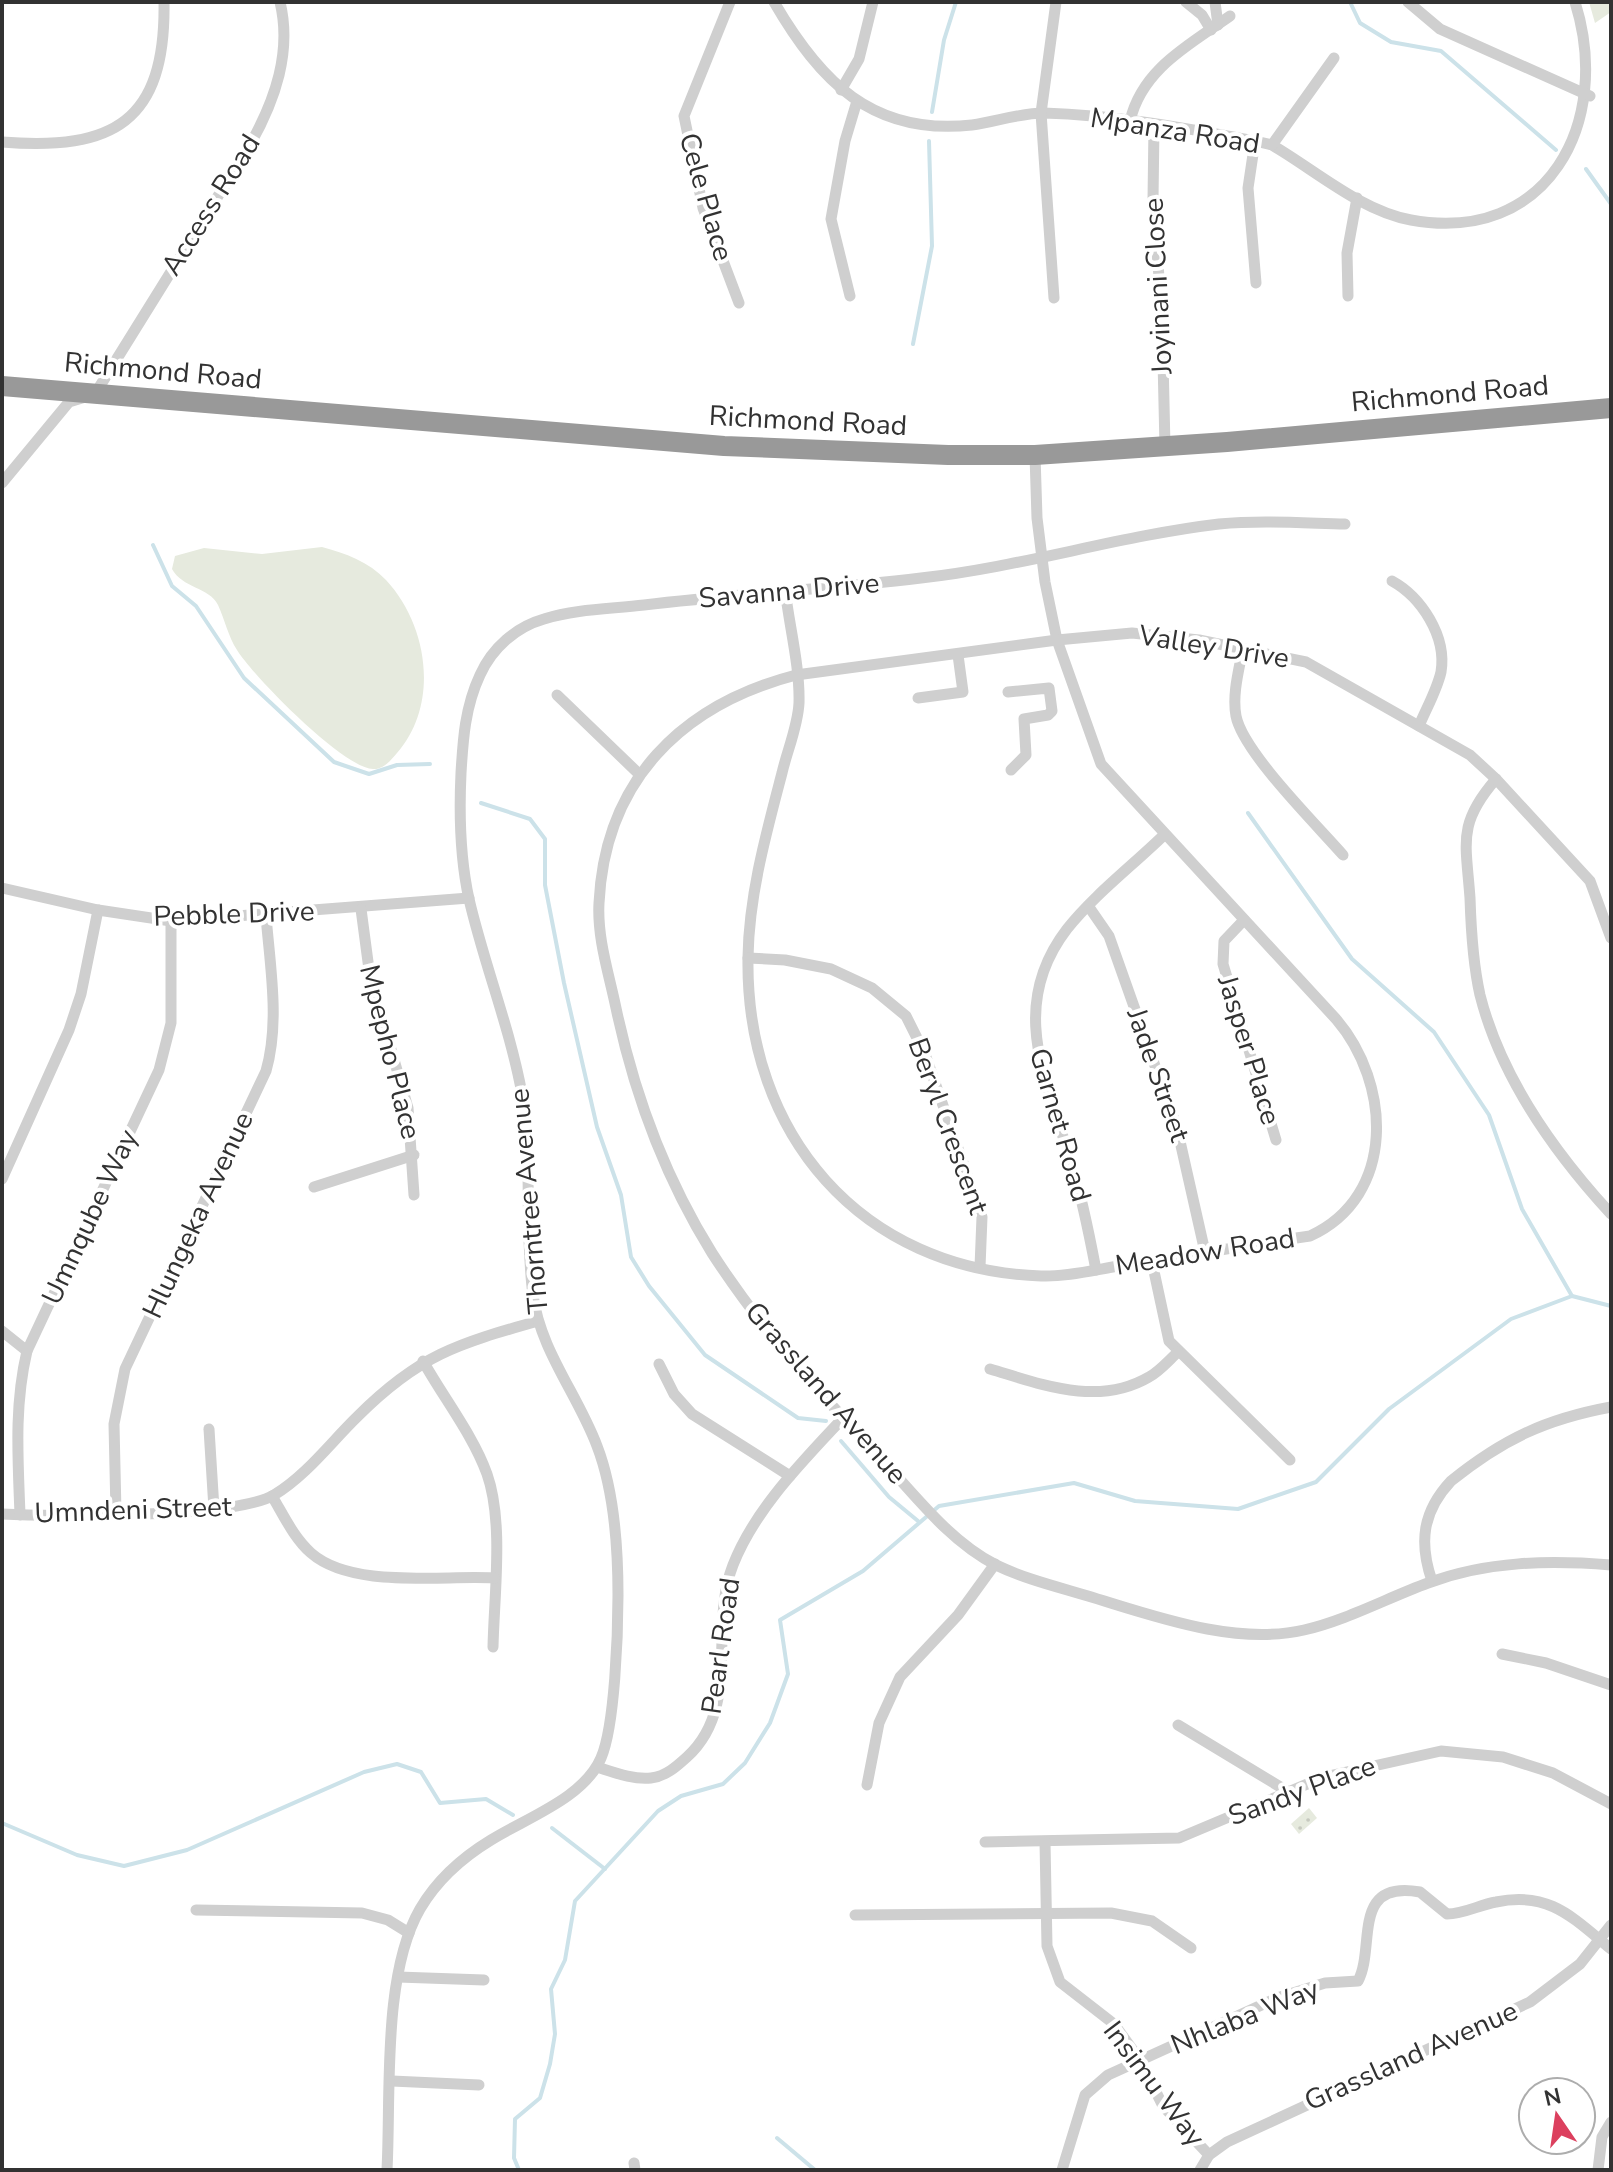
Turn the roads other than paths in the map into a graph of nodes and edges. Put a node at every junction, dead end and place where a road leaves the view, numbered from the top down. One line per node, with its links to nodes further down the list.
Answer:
1 (164, 2): 21 (street)
2 (280, 2): 30 (street, Access Road)
3 (730, 2): 28 (street, Cele Place)
4 (774, 2): 14 (street, Mpanza Road)
5 (873, 2): 14 (street)
6 (1056, 2): 17 (street)
7 (1186, 2): 12 (street)
8 (1215, 2): 12 (street)
9 (1408, 2): 15 (street)
10 (1575, 2): 15 (street, Mpanza Road)
11 (1230, 16): 12 (street)
12 (1214, 27): 18 (street)
13 (1334, 58): 22 (street)
14 (841, 90): 16 (street, Mpanza Road)
15 (1590, 96): 23 (street, Mpanza Road)
16 (857, 101): 17 (street, Mpanza Road); 25 (street)
17 (1041, 113): 18 (street, Mpanza Road); 27 (street)
18 (1130, 121): 19 (street, Mpanza Road)
19 (1154, 125): 20 (street, Mpanza Road); 32 (street, Joyinani Close)
20 (1255, 141): 22 (street, Mpanza Road); 24 (street)
21 (2, 142)
22 (1272, 145): 23 (street, Mpanza Road)
23 (1357, 198): 26 (street)
24 (1256, 283)
25 (850, 296)
26 (1348, 296)
27 (1054, 298)
28 (739, 303)
29 (2, 386): 30 (highway, Richmond Road)
30 (95, 394): 33 (highway, Richmond Road); 34 (street)
31 (1611, 408): 32 (highway, Richmond Road)
32 (1165, 447): 33 (highway, Richmond Road)
33 (1035, 455): 36 (street, Meadow Road)
34 (2, 483)
35 (1345, 524): 36 (street, Savanna Drive)
36 (1041, 556): 38 (street, Savanna Drive); 39 (street, Meadow Road)
37 (1392, 581): 46 (street)
38 (785, 589): 42 (street, Meadow Road); 53 (street, Savanna Drive)
39 (1057, 640): 40 (street, Valley Drive); 41 (street, Valley Drive); 50 (street, Meadow Road)
40 (1243, 648): 46 (street, Valley Drive); 51 (street)
41 (958, 655): 42 (street, Valley Drive); 45 (street)
42 (796, 675): 48 (street, Grassland Avenue); 61 (street, Meadow Road)
43 (1008, 692): 47 (street)
44 (557, 695): 48 (street)
45 (918, 698)
46 (1419, 726): 49 (street, Valley Drive)
47 (1011, 770)
48 (639, 774): 80 (street, Grassland Avenue)
49 (1496, 779): 60 (street, Valley Drive); 67 (street)
50 (1164, 835): 54 (street, Garnet Road); 58 (street, Meadow Road)
51 (1343, 855)
52 (2, 888): 56 (street, Pebble Drive)
53 (469, 898): 55 (street, Pebble Drive); 72 (street, Thorntree Avenue)
54 (1089, 907): 68 (street, Jade Street); 71 (street, Garnet Road)
55 (361, 909): 57 (street, Pebble Drive); 63 (street, Mpepho Place)
56 (98, 910): 59 (street, Pebble Drive); 64 (street)
57 (266, 916): 59 (street, Pebble Drive); 86 (street, Hlungeka Avenue)
58 (1244, 920): 62 (street, Jasper Place); 68 (street, Meadow Road)
59 (171, 921): 74 (street, Umnqube Way)
60 (1611, 938)
61 (748, 958): 70 (street, Meadow Road); 70 (street, Beryl Crescent)
62 (1276, 1140)
63 (414, 1155): 65 (street); 66 (street, Mpepho Place)
64 (2, 1179)
65 (314, 1187)
66 (414, 1195)
67 (1611, 1214)
68 (1205, 1252): 69 (street, Meadow Road)
69 (1152, 1262): 71 (street, Meadow Road); 75 (street)
70 (980, 1267): 71 (street, Meadow Road)
71 (1096, 1270)
72 (538, 1321): 76 (street, Umndeni Street); 97 (street, Thorntree Avenue)
73 (2, 1331): 74 (street)
74 (27, 1351): 88 (street, Umnqube Way)
75 (1178, 1352): 78 (street); 82 (street)
76 (423, 1361): 84 (street, Umndeni Street); 91 (street)
77 (659, 1364): 83 (street)
78 (990, 1369)
79 (1611, 1407): 92 (street)
80 (843, 1418): 83 (street, Pearl Road); 89 (street, Grassland Avenue)
81 (209, 1429): 85 (street)
82 (1290, 1460)
83 (790, 1476): 97 (street, Pearl Road)
84 (272, 1496): 85 (street, Umndeni Street); 91 (street)
85 (214, 1509): 86 (street, Umndeni Street)
86 (116, 1513): 88 (street, Umndeni Street)
87 (2, 1514): 88 (street, Umndeni Street)
88 (20, 1515)
89 (995, 1564): 92 (street, Grassland Avenue); 98 (street)
90 (1611, 1565): 92 (street, Grassland Avenue)
91 (494, 1578): 93 (street)
92 (1432, 1581)
93 (493, 1647)
94 (1502, 1654): 95 (street)
95 (1611, 1685)
96 (1178, 1725): 99 (street)
97 (597, 1767): 107 (street)
98 (867, 1785)
99 (1287, 1791): 100 (street, Sandy Place); 102 (street, Sandy Place)
100 (1611, 1804)
101 (985, 1842): 102 (street, Sandy Place)
102 (1045, 1842): 104 (street, Insimu Way)
103 (196, 1910): 107 (street)
104 (1046, 1913): 105 (street); 109 (street); 113 (street, Insimu Way)
105 (855, 1915)
106 (1611, 1925): 108 (street, Grassland Avenue)
107 (409, 1933): 111 (street)
108 (1599, 1939): 110 (street); 113 (street, Nhlaba Way); 117 (street, Grassland Avenue)
109 (1191, 1948)
110 (1611, 1949)
111 (398, 1977): 112 (street); 114 (street)
112 (484, 1980)
113 (1140, 2060): 117 (street, Insimu Way); 119 (street)
114 (392, 2081): 115 (street); 118 (street)
115 (479, 2085)
116 (1611, 2122): 121 (street)
117 (1209, 2155): 120 (street, Grassland Avenue)
118 (387, 2170)
119 (1062, 2170)
120 (1200, 2170)
121 (1598, 2170)

